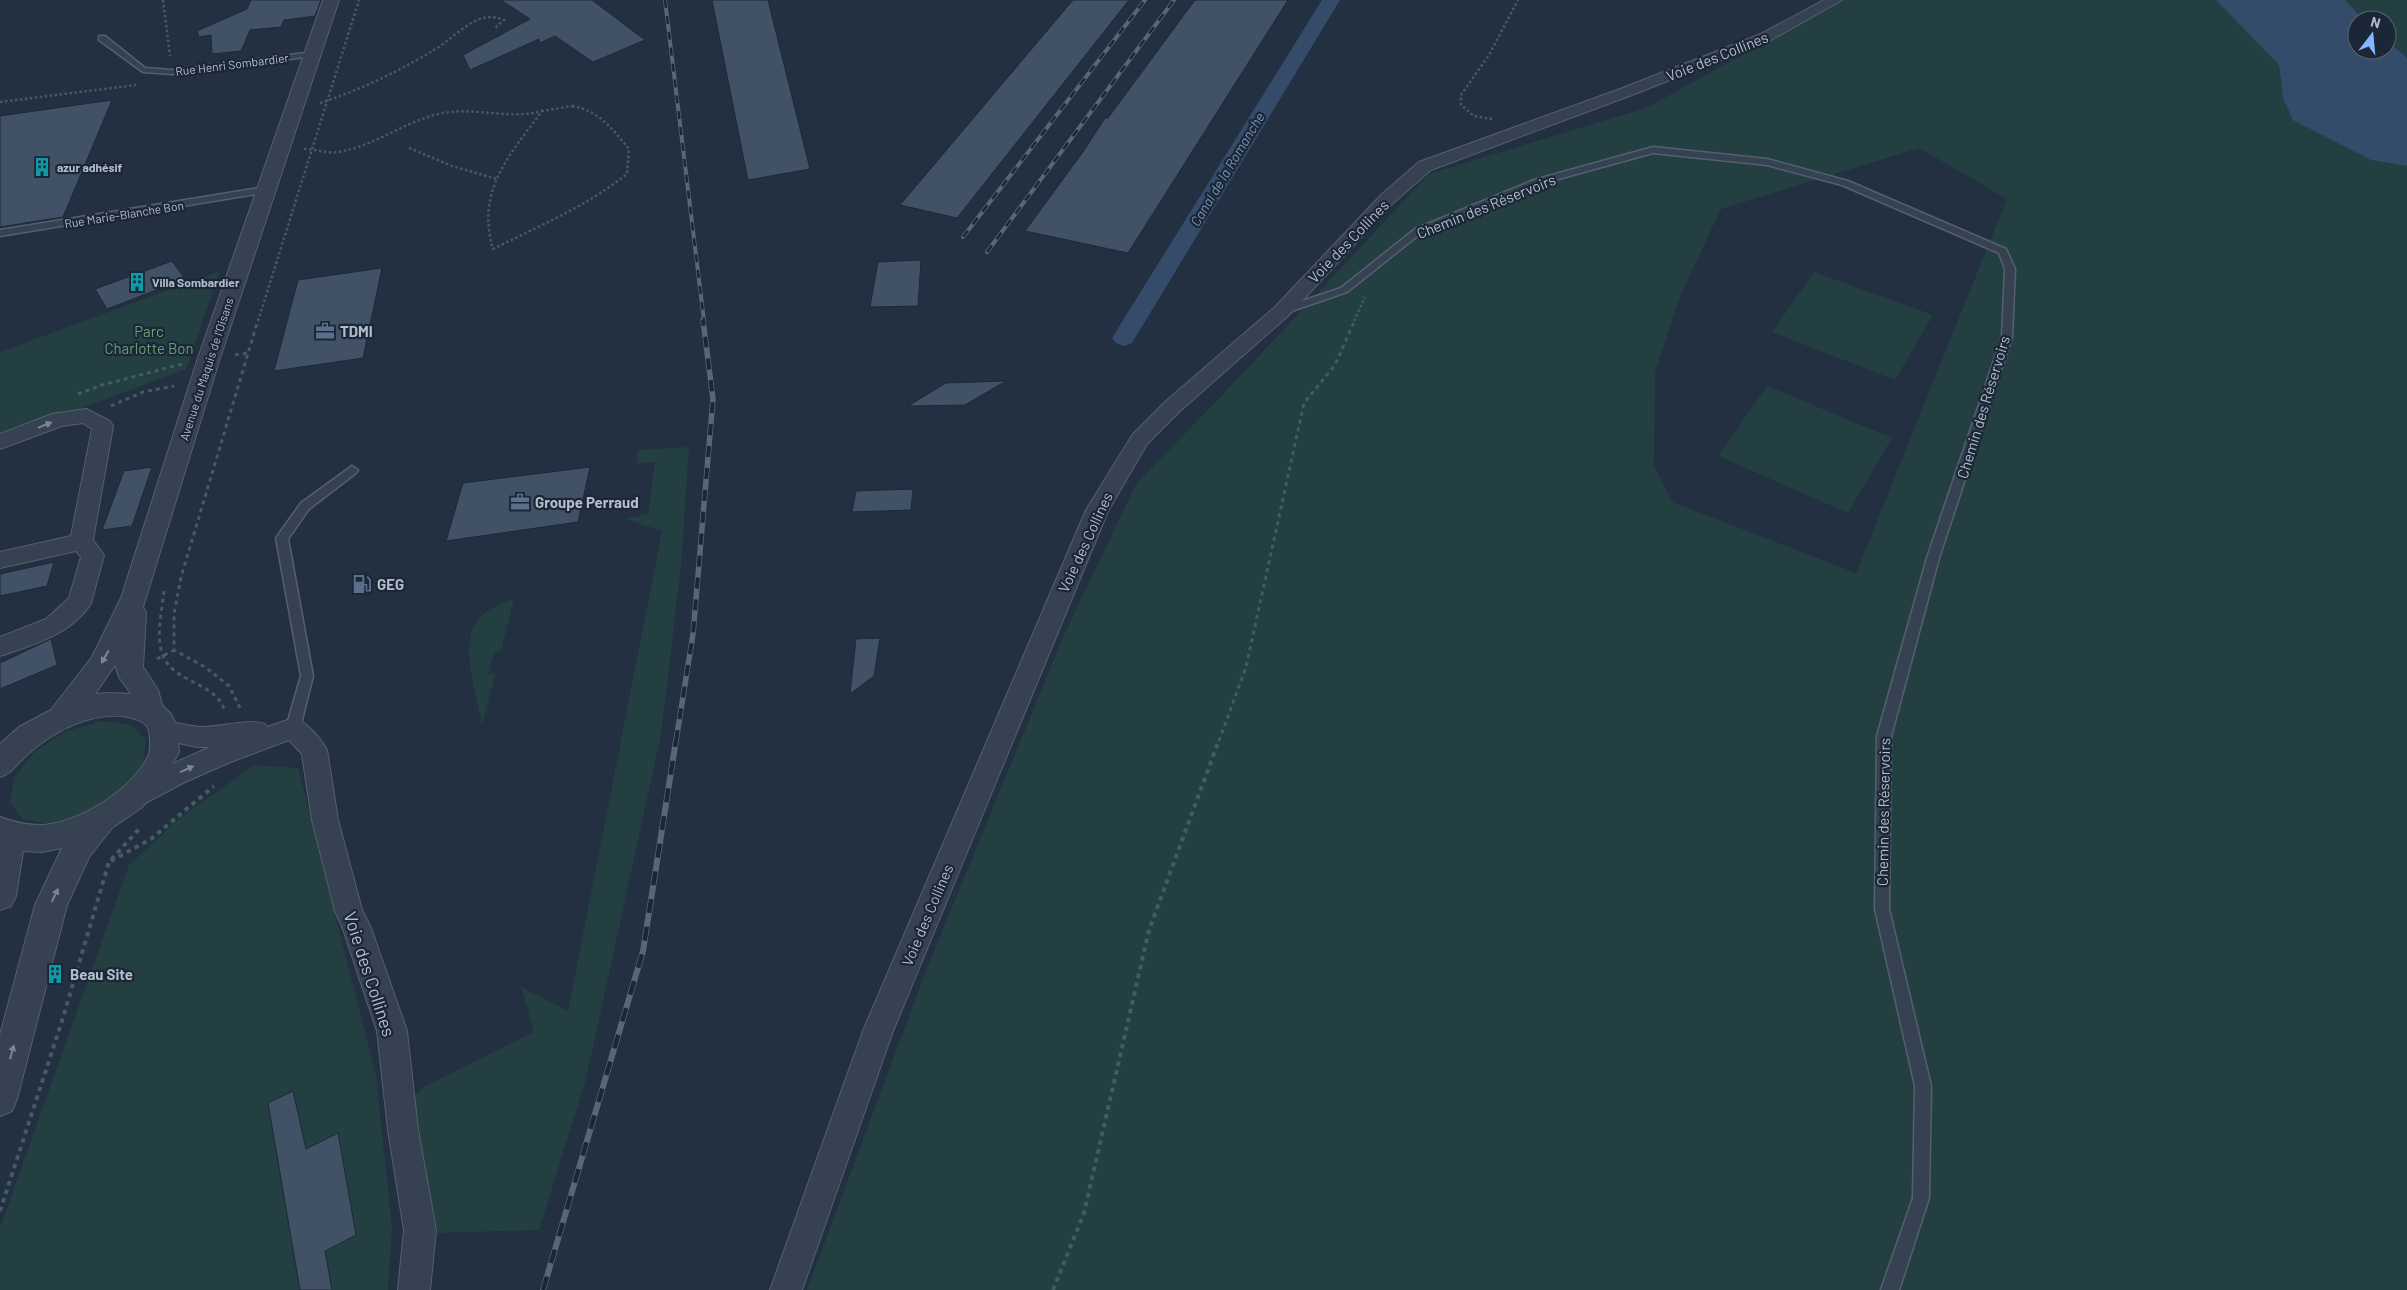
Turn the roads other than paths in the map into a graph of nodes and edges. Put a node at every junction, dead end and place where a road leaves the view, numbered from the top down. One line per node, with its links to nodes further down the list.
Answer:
1 (330, 0): 4 (street, Avenue du Maquis de l'Oisans)
2 (1835, 0): 7 (street, Voie des Collines)
3 (102, 38): 4 (lane, Rue Henri Sombardier)
4 (313, 54): 5 (street, Avenue du Maquis de l'Oisans)
5 (256, 192): 6 (lane, Rue Marie-Blanche Bon); 12 (street, Avenue du Maquis de l'Oisans)
6 (0, 233)
7 (1282, 311): 25 (street, Voie des Collines); 26 (lane, Chemin des Réservoirs)
8 (0, 442): 10 (street, one-way to 10)
9 (352, 470): 16 (lane)
10 (81, 542): 11 (street); 13 (street)
11 (0, 560)
12 (134, 598): 14 (street, Avenue du Maquis de l'Oisans, one-way to 14); 15 (street, Avenue du Maquis de l'Oisans)
13 (0, 647)
14 (62, 716): 15 (street); 18 (street)
15 (157, 721): 17 (street); 19 (street)
16 (293, 728): 17 (street); 24 (street, Voie des Collines)
17 (237, 742): 19 (street, one-way to 17)
18 (2, 760)
19 (129, 801): 20 (street)
20 (100, 820): 21 (street); 23 (street, one-way to 20)
21 (5, 832): 22 (street)
22 (0, 896)
23 (0, 1099)
24 (414, 1290)
25 (786, 1290)
26 (1890, 1290)

